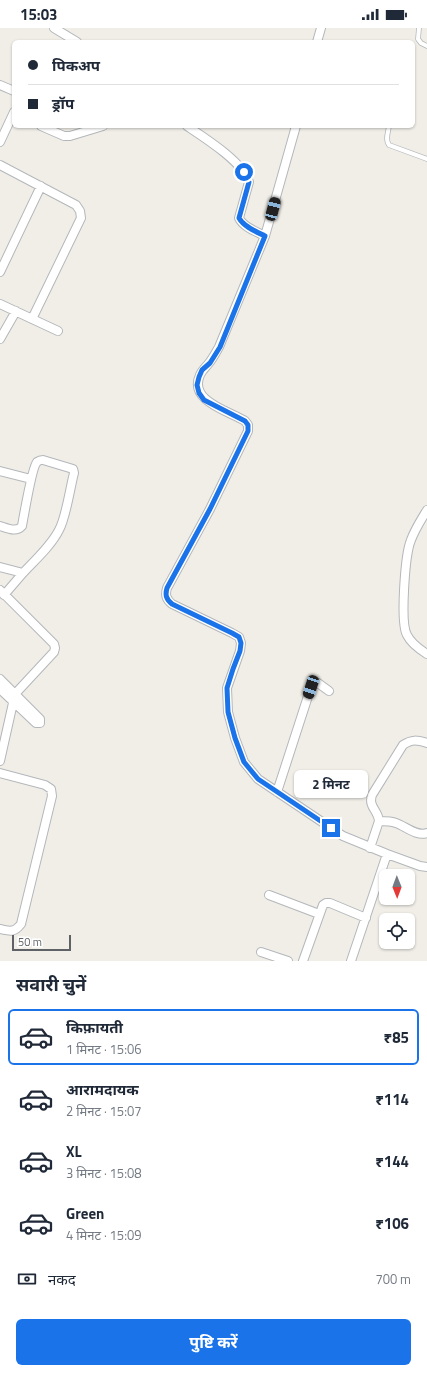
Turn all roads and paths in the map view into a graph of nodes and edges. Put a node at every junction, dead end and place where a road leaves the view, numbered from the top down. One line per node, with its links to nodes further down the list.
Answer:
1 (54, 28): 4 (street)
2 (320, 28): 5 (street)
3 (419, 28): 6 (lane)
4 (75, 40)
5 (317, 40)
6 (427, 46)
7 (0, 84): 8 (street)
8 (12, 91)
9 (12, 117): 15 (street)
10 (46, 128): 11 (street)
11 (96, 128)
12 (190, 128): 19 (street)
13 (295, 128): 19 (street)
14 (389, 128): 16 (lane)
15 (0, 142)
16 (427, 159)
17 (0, 165): 18 (street)
18 (41, 186): 20 (street); 23 (street)
19 (265, 236): 41 (street)
20 (0, 272)
21 (0, 304): 22 (street)
22 (16, 311): 23 (street); 25 (street)
23 (32, 319): 24 (street)
24 (58, 331)
25 (0, 339)
26 (0, 471): 27 (street)
27 (31, 479): 29 (street); 31 (street)
28 (427, 510): 33 (street)
29 (0, 526)
30 (0, 567): 31 (street)
31 (23, 573): 32 (street)
32 (2, 592): 37 (street)
33 (427, 654)
34 (0, 679): 37 (street)
35 (0, 689): 37 (street)
36 (329, 691): 41 (street)
37 (14, 698): 39 (street)
38 (427, 742): 42 (street)
39 (0, 760)
40 (0, 773): 50 (street)
41 (277, 792): 44 (street)
42 (379, 821): 43 (street); 44 (street)
43 (427, 833)
44 (370, 848): 45 (street)
45 (387, 854): 46 (street); 49 (street)
46 (427, 867)
47 (269, 895): 48 (street)
48 (319, 914): 49 (street); 53 (street)
49 (366, 918): 54 (street)
50 (0, 929)
51 (261, 952): 52 (street)
52 (288, 961)
53 (303, 961)
54 (351, 961)

